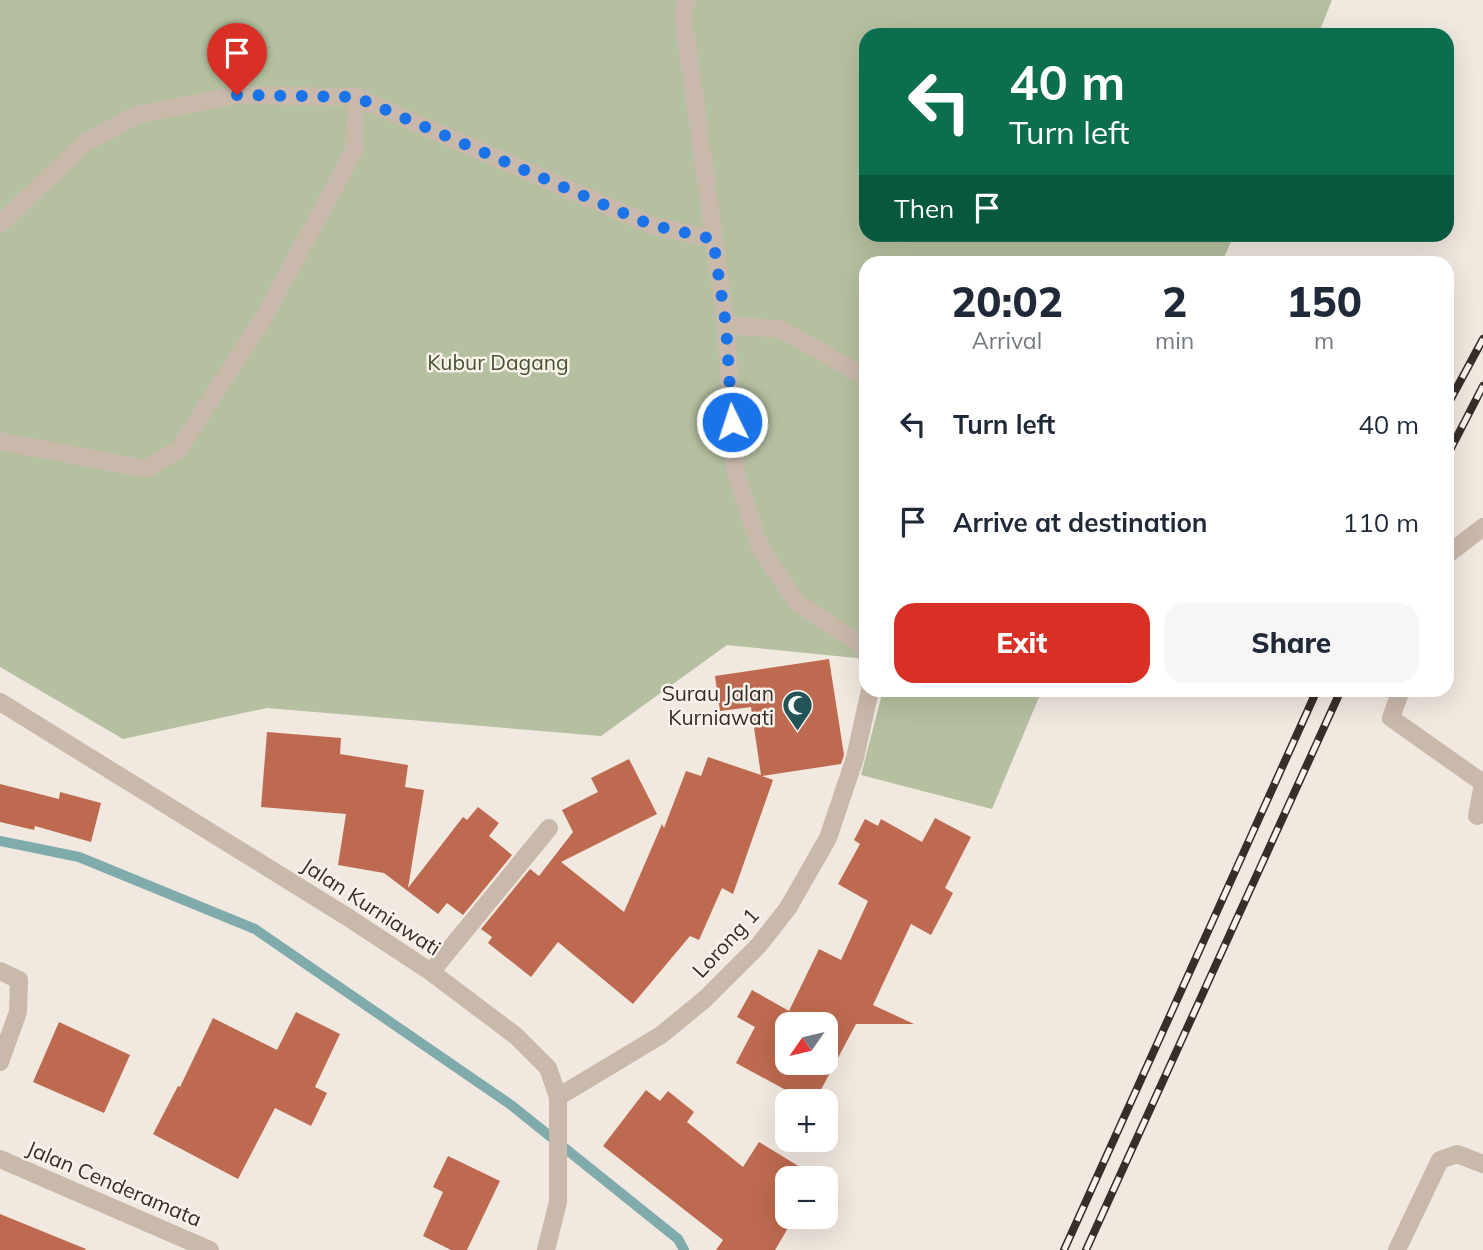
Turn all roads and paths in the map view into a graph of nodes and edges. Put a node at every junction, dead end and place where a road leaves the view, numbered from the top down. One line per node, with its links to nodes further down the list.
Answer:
1 (687, 0): 4 (street)
2 (356, 97): 3 (street); 4 (street); 7 (street)
3 (0, 224)
4 (713, 239): 5 (street)
5 (726, 325): 6 (street); 10 (street)
6 (859, 373)
7 (0, 441)
8 (1483, 527): 9 (street)
9 (1454, 550)
10 (859, 643)
11 (868, 697): 19 (street, Lorong 1)
12 (1398, 697): 14 (street)
13 (0, 702): 17 (street, Jalan Kurniawati)
14 (1477, 816)
15 (549, 828): 17 (street)
16 (0, 971): 18 (street)
17 (431, 972): 19 (street, Jalan Kurniawati)
18 (0, 1062)
19 (558, 1097): 23 (street, Jalan Kurniawati)
20 (0, 1159): 22 (street, Jalan Cenderamata)
21 (1483, 1164): 24 (street)
22 (204, 1249)
23 (546, 1250)
24 (1397, 1250)

